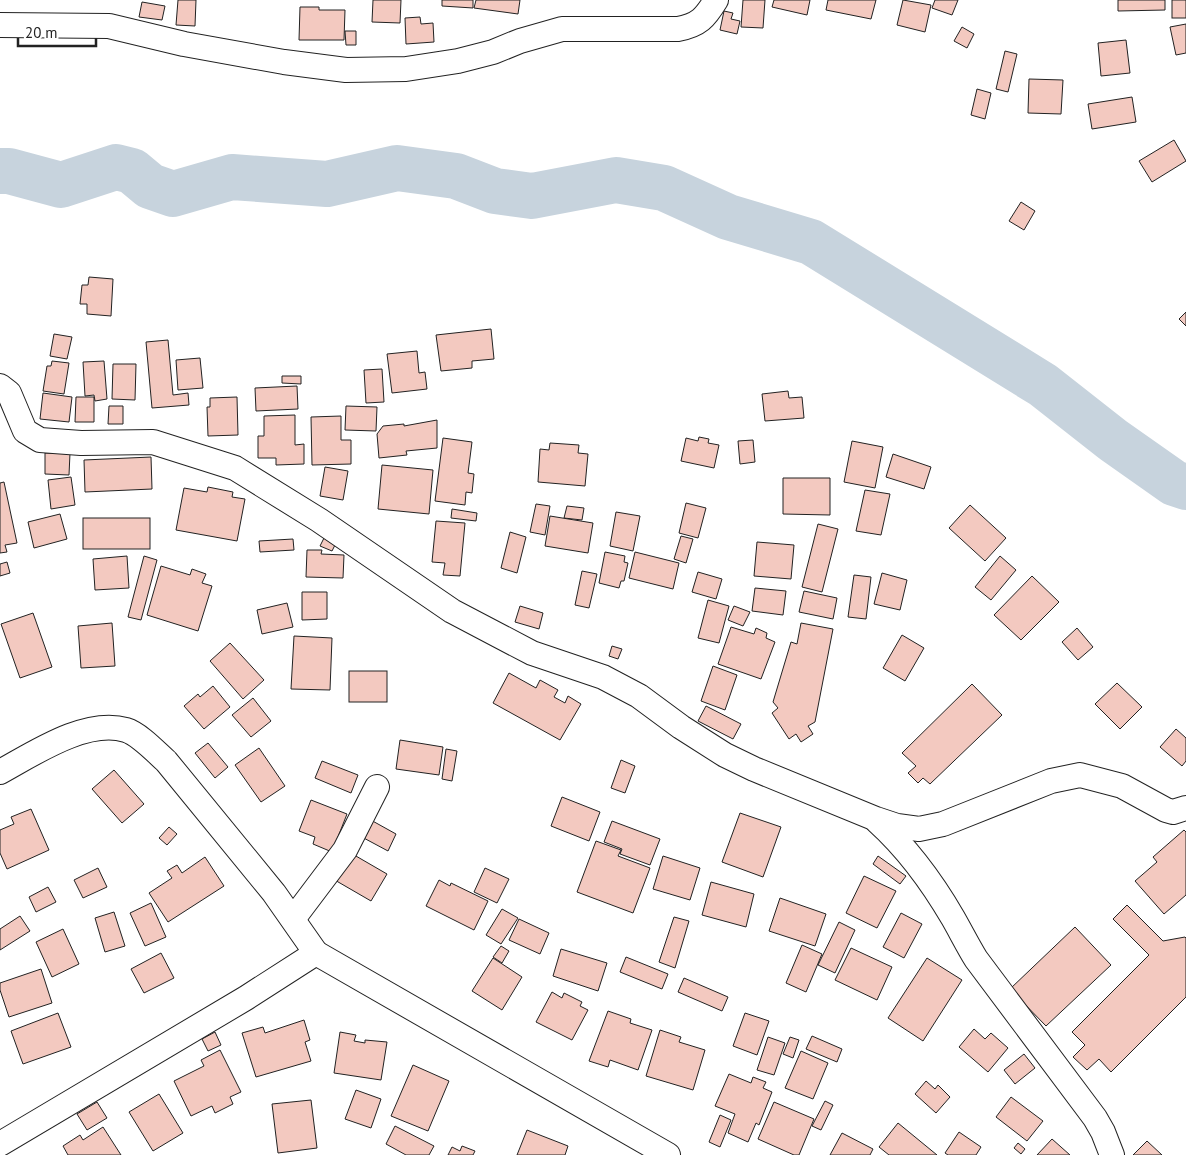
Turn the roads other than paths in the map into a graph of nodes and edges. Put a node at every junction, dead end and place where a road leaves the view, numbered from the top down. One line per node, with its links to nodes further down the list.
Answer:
1 (716, 0): 2 (street)
2 (0, 25)
3 (0, 386): 7 (street)
4 (0, 772): 8 (street)
5 (377, 787): 8 (street)
6 (1186, 808): 7 (street)
7 (876, 819): 12 (street)
8 (293, 919): 9 (street)
9 (316, 953): 10 (street); 11 (street)
10 (0, 1144)
11 (668, 1155)
12 (1112, 1155)

